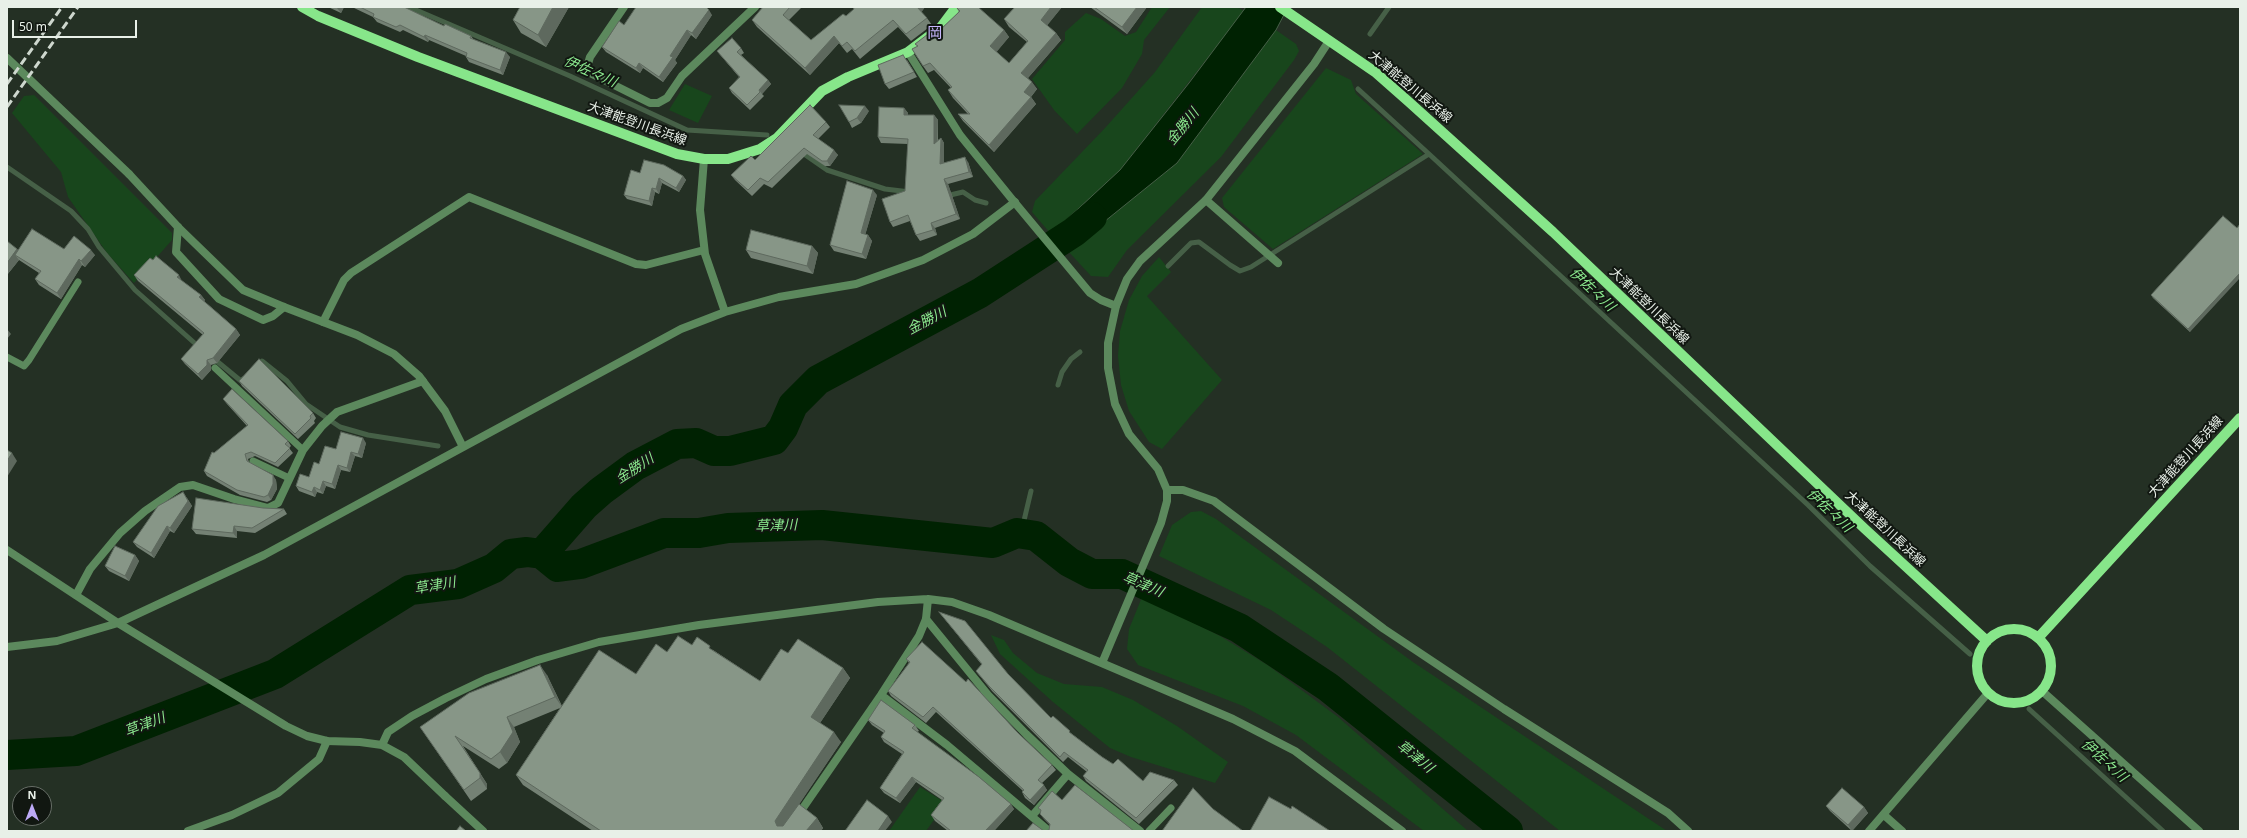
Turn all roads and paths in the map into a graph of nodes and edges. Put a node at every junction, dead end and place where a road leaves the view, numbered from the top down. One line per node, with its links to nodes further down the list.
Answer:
1 (302, 7): 9 (main road, 大津能登川長浜線)
2 (624, 7): 3 (street)
3 (755, 7)
4 (956, 7): 7 (main road, 大津能登川長浜線)
5 (1280, 7): 6 (main road, 大津能登川長浜線)
6 (1329, 41): 10 (street); 35 (main road, 大津能登川長浜線)
7 (908, 52): 9 (main road, 大津能登川長浜線); 11 (street)
8 (7, 58): 12 (street)
9 (704, 159): 13 (street)
10 (1206, 200): 14 (street); 16 (street)
11 (1015, 202): 16 (street); 18 (street)
12 (178, 227): 17 (street); 17 (street)
13 (704, 250): 18 (street); 19 (street)
14 (1278, 263)
15 (78, 282): 20 (lane)
16 (1116, 306): 28 (street)
17 (284, 307): 19 (street)
18 (725, 312): 24 (street)
19 (323, 322): 22 (street)
20 (7, 357)
21 (215, 368): 25 (lane)
22 (423, 382): 24 (street); 25 (street)
23 (2240, 418): 34 (main road, 大津能登川長浜線)
24 (463, 447): 33 (street)
25 (302, 450): 27 (street)
26 (253, 461): 27 (lane)
27 (289, 478): 30 (street)
28 (1167, 490): 37 (street); 54 (street)
29 (7, 550): 30 (street)
30 (76, 595): 33 (street)
31 (928, 599): 32 (street); 37 (street); 42 (street)
32 (926, 619): 40 (street); 43 (street)
33 (118, 622): 36 (street); 41 (street)
34 (2038, 638): 35 (main road); 38 (main road)
35 (1987, 641): 39 (main road)
36 (7, 647)
37 (1102, 663): 53 (street)
38 (2042, 691): 39 (main road); 57 (street)
39 (1988, 693): 45 (street)
40 (881, 695): 46 (street); 49 (street)
41 (327, 741): 42 (street); 47 (street)
42 (382, 745): 48 (street)
43 (1068, 774): 46 (street); 51 (street)
44 (1171, 808): 52 (lane)
45 (1884, 815): 55 (street); 56 (street)
46 (1032, 816): 50 (street)
47 (188, 831)
48 (483, 831)
49 (787, 831)
50 (1049, 831)
51 (1140, 831)
52 (1149, 831)
53 (1402, 831)
54 (1688, 831)
55 (1869, 831)
56 (1902, 831)
57 (2199, 831)

